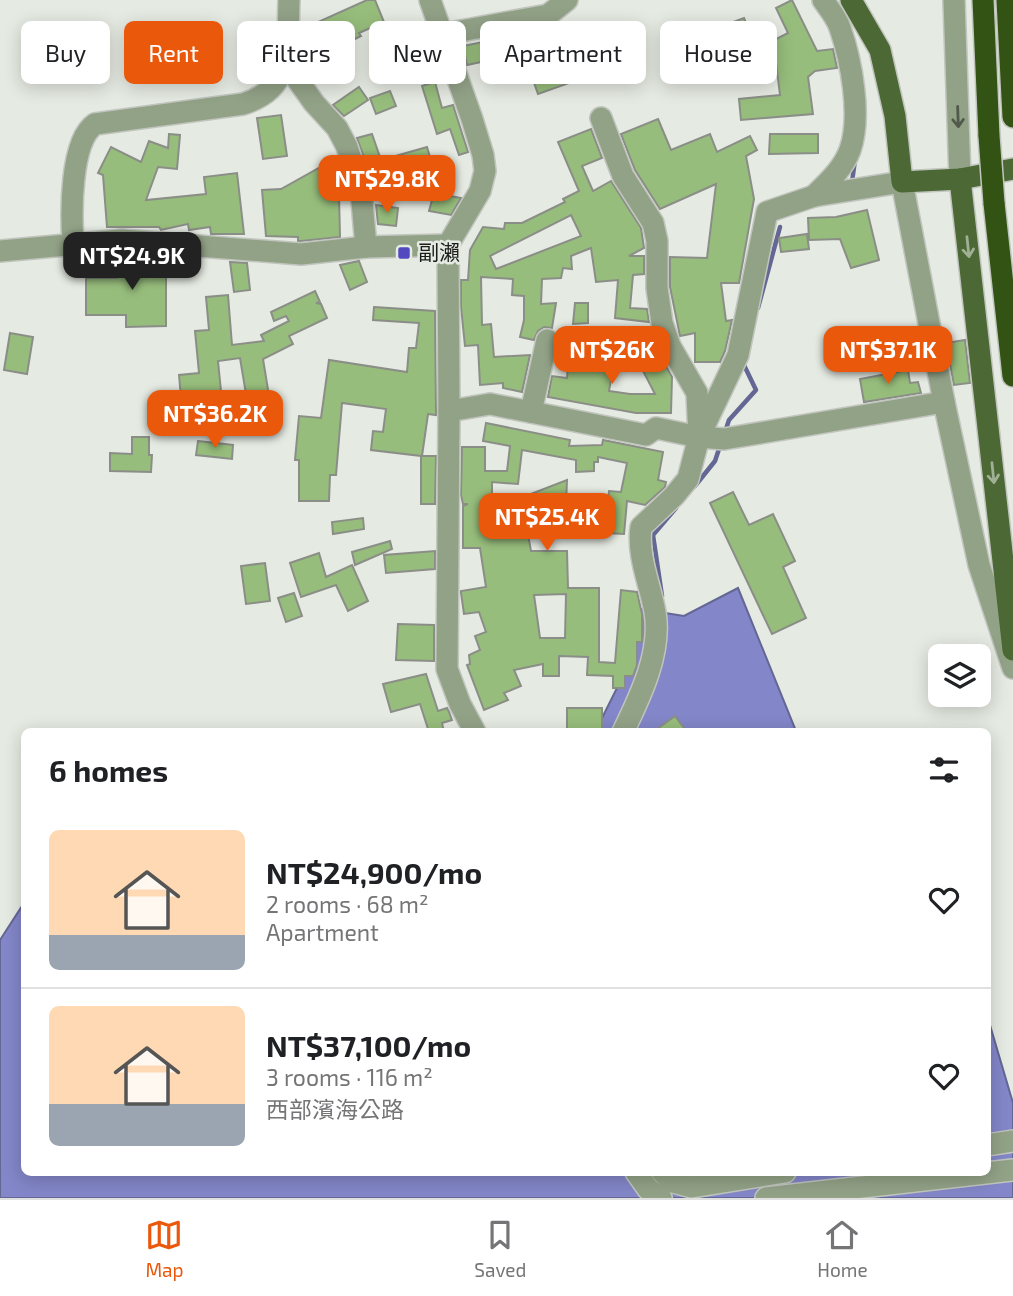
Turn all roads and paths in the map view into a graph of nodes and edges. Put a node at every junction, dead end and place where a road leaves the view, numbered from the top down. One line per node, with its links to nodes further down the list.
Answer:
1 (289, 0): 9 (street)
2 (430, 0): 10 (street)
3 (567, 0): 11 (street)
4 (823, 0): 20 (street)
5 (850, 0): 19 (main road)
6 (954, 0): 18 (street, one-way to 18)
7 (983, 0): 26 (highway, bridge)
8 (1007, 0): 15 (highway)
9 (288, 21)
10 (438, 21)
11 (466, 30)
12 (275, 84): 21 (street)
13 (301, 84): 23 (street)
14 (460, 84): 22 (street)
15 (1013, 117)
16 (601, 118): 30 (street)
17 (1013, 169): 18 (main road)
18 (960, 179): 19 (main road); 31 (main road, one-way to 31)
19 (902, 182): 20 (street); 27 (street)
20 (814, 196): 30 (street)
21 (73, 243): 23 (street); 24 (street)
22 (448, 245): 23 (street); 28 (street)
23 (366, 247)
24 (0, 251)
25 (547, 340): 29 (street)
26 (1013, 376)
27 (944, 401): 30 (street); 32 (street)
28 (449, 411): 29 (street); 34 (street)
29 (531, 412): 30 (street)
30 (699, 437): 33 (street)
31 (1013, 650)
32 (1013, 668)
33 (628, 727)
34 (473, 728)
35 (1013, 1141): 36 (street)
36 (991, 1144)
37 (1013, 1170): 38 (street)
38 (991, 1172)
39 (639, 1176): 44 (street)
40 (666, 1176): 41 (street)
41 (760, 1176)
42 (912, 1177): 43 (street)
43 (846, 1181): 45 (street)
44 (661, 1198)
45 (766, 1198)

